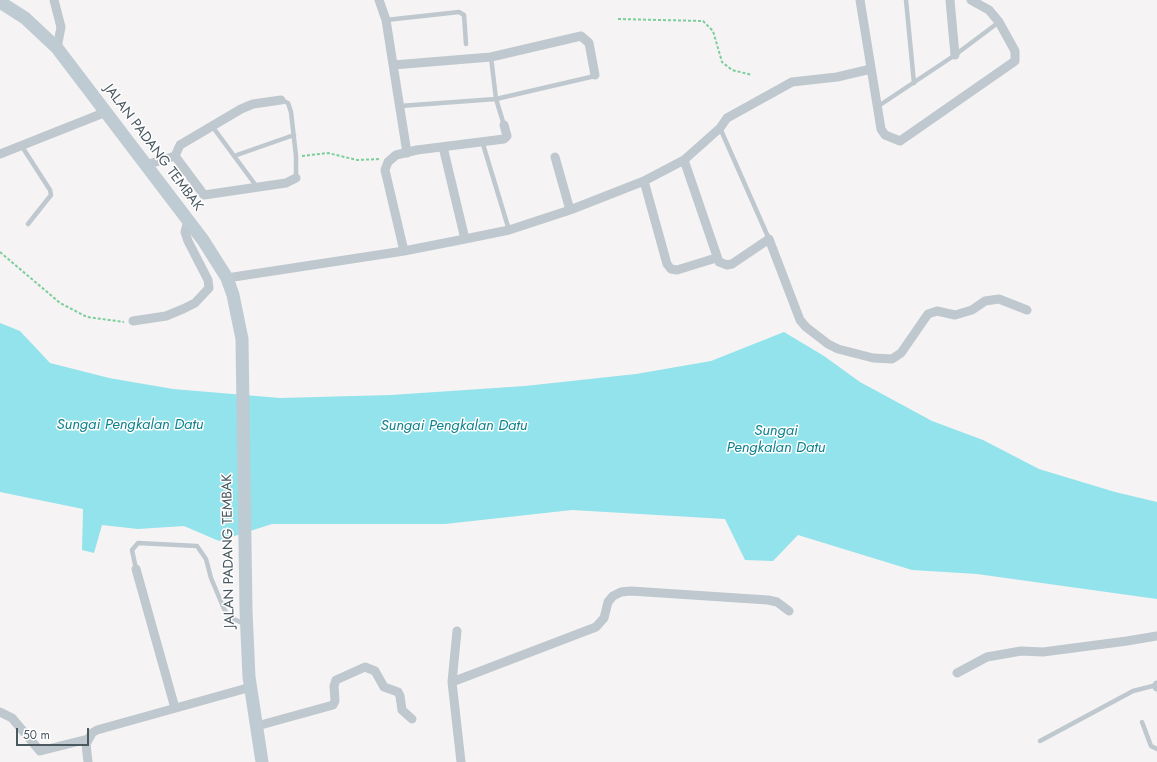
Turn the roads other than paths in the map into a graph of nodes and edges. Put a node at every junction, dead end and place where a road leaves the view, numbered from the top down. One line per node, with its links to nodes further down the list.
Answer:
1 (54, 0): 11 (street)
2 (379, 0): 8 (street)
3 (860, 0): 15 (street)
4 (906, 0): 17 (lane)
5 (950, 0): 12 (street)
6 (971, 0): 9 (street)
7 (0, 2): 11 (main road, JALAN PADANG TEMBAK)
8 (386, 20): 10 (lane); 14 (street)
9 (999, 22): 12 (lane); 21 (street)
10 (466, 44)
11 (57, 48): 22 (main road, JALAN PADANG TEMBAK)
12 (955, 55): 17 (lane)
13 (491, 57): 14 (street); 16 (street); 18 (lane)
14 (393, 64): 20 (street)
15 (871, 69): 21 (street); 25 (street)
16 (595, 75): 18 (lane)
17 (914, 83): 21 (lane)
18 (496, 99): 20 (lane); 23 (lane)
19 (281, 100): 24 (street); 26 (lane)
20 (400, 106): 30 (street)
21 (877, 107)
22 (106, 112): 28 (street); 36 (main road, JALAN PADANG TEMBAK)
23 (504, 125): 27 (street)
24 (212, 126): 32 (street); 33 (lane)
25 (720, 128): 35 (street); 45 (lane)
26 (294, 135): 33 (lane); 37 (lane)
27 (482, 141): 29 (street); 43 (lane)
28 (21, 145): 31 (street); 42 (lane)
29 (443, 147): 30 (street); 44 (street)
30 (407, 153): 46 (street)
31 (0, 154)
32 (174, 156): 36 (street); 39 (street)
33 (234, 156): 39 (lane)
34 (555, 157): 40 (street)
35 (684, 160): 38 (street); 47 (street)
36 (146, 165): 41 (main road, JALAN PADANG TEMBAK)
37 (296, 178): 39 (street)
38 (644, 181): 40 (street); 47 (street)
39 (257, 187)
40 (570, 210): 43 (street)
41 (188, 220): 48 (main road, JALAN PADANG TEMBAK); 50 (street)
42 (28, 224)
43 (509, 230): 44 (street)
44 (465, 239): 46 (street)
45 (769, 239): 47 (street); 49 (street)
46 (404, 251): 48 (street)
47 (716, 258)
48 (227, 278): 53 (main road, JALAN PADANG TEMBAK)
49 (1027, 310)
50 (133, 320)
51 (136, 569): 53 (lane); 60 (street)
52 (788, 611): 57 (street)
53 (246, 625): 59 (main road, JALAN PADANG TEMBAK)
54 (457, 632): 57 (street)
55 (1157, 636): 56 (street)
56 (957, 673)
57 (452, 682): 70 (street)
58 (1157, 686): 66 (lane)
59 (250, 687): 60 (street); 64 (main road, JALAN PADANG TEMBAK)
60 (175, 708): 65 (street)
61 (0, 712): 65 (street)
62 (412, 719): 64 (street)
63 (1142, 722): 67 (lane)
64 (257, 726): 69 (main road, JALAN PADANG TEMBAK)
65 (88, 739): 68 (street)
66 (1040, 741)
67 (1157, 749)
68 (88, 762)
69 (262, 762)
70 (461, 762)

